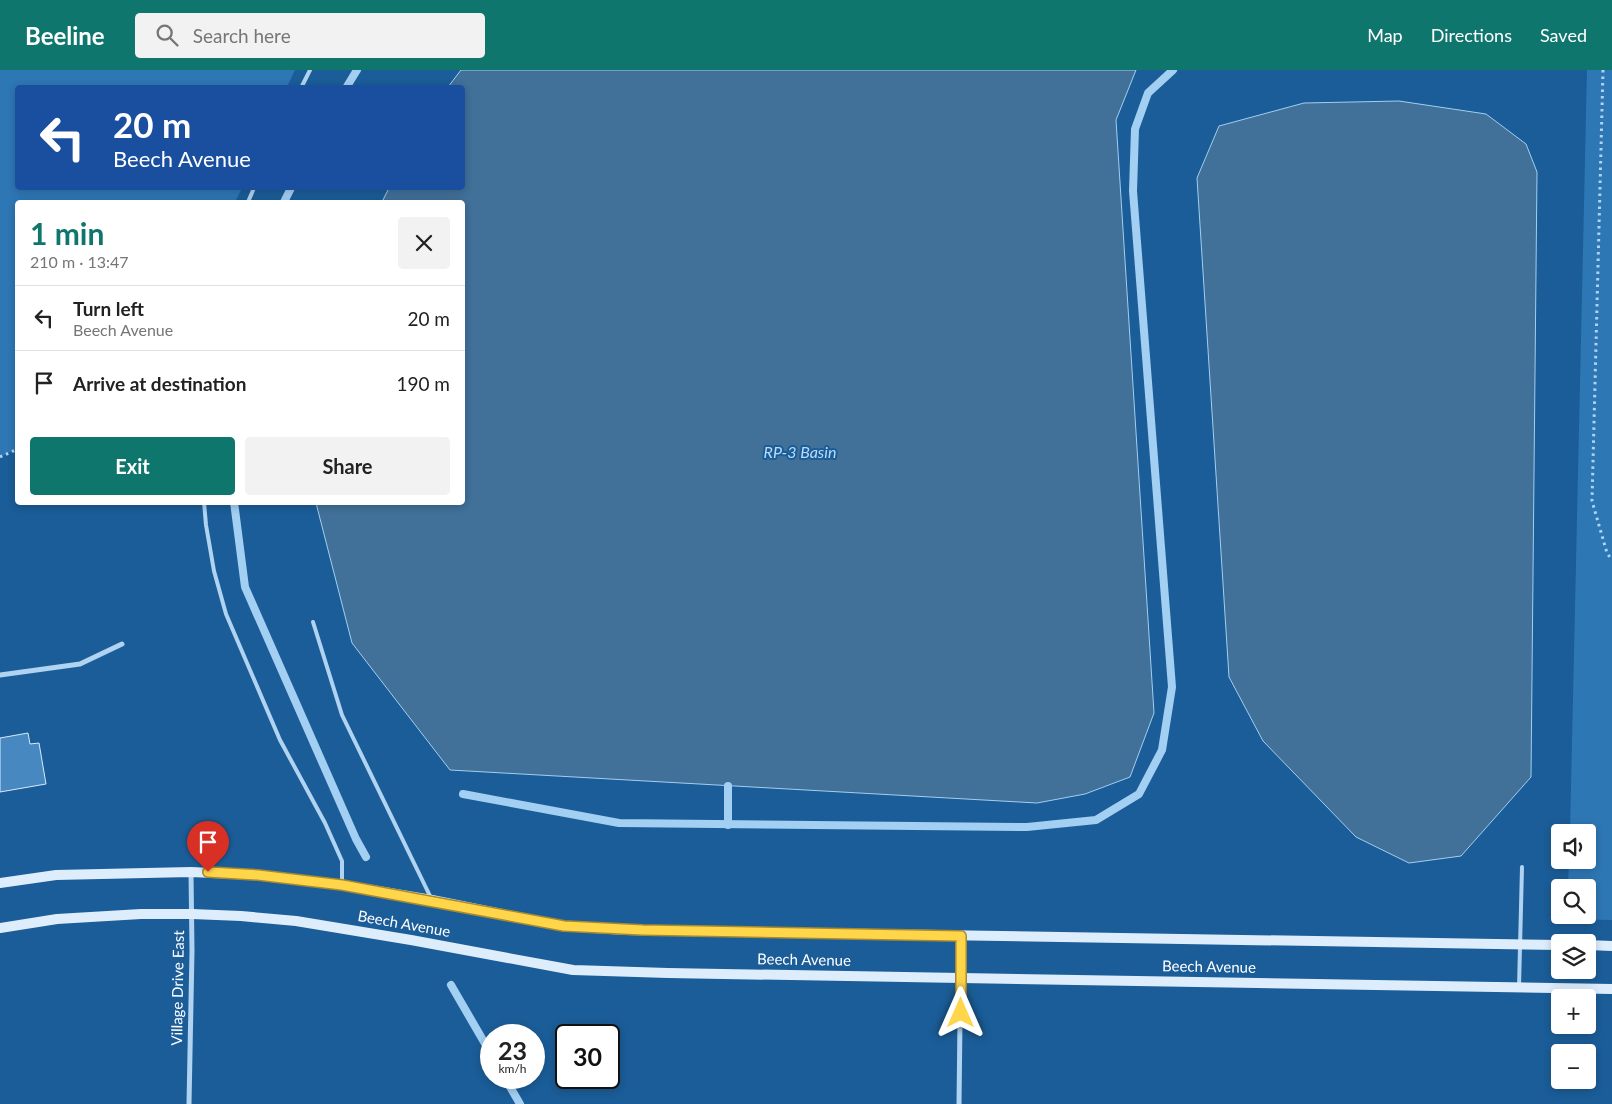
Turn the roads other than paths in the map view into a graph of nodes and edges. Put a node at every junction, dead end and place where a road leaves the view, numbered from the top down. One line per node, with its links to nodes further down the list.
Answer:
1 (310, 70): 2 (lane)
2 (302, 85)
3 (204, 505): 10 (lane)
4 (313, 622): 11 (lane)
5 (122, 644): 6 (street)
6 (0, 675)
7 (1522, 867): 15 (lane)
8 (191, 872): 9 (street, Beech Avenue); 10 (street, Beech Avenue); 12 (street, Village Drive East)
9 (0, 883)
10 (342, 885): 11 (street, Beech Avenue)
11 (432, 900): 14 (street, Beech Avenue)
12 (192, 914): 13 (street, Beech Avenue); 19 (street, Beech Avenue); 22 (street, Village Drive East)
13 (0, 928)
14 (961, 936): 15 (street, Beech Avenue); 19 (street)
15 (1520, 945): 16 (street, Beech Avenue); 20 (lane)
16 (1551, 945)
17 (1596, 945): 18 (street)
18 (1612, 946)
19 (961, 978): 20 (street, Beech Avenue); 23 (street)
20 (1519, 987): 21 (street, Beech Avenue)
21 (1612, 988)
22 (189, 1104)
23 (959, 1104)

